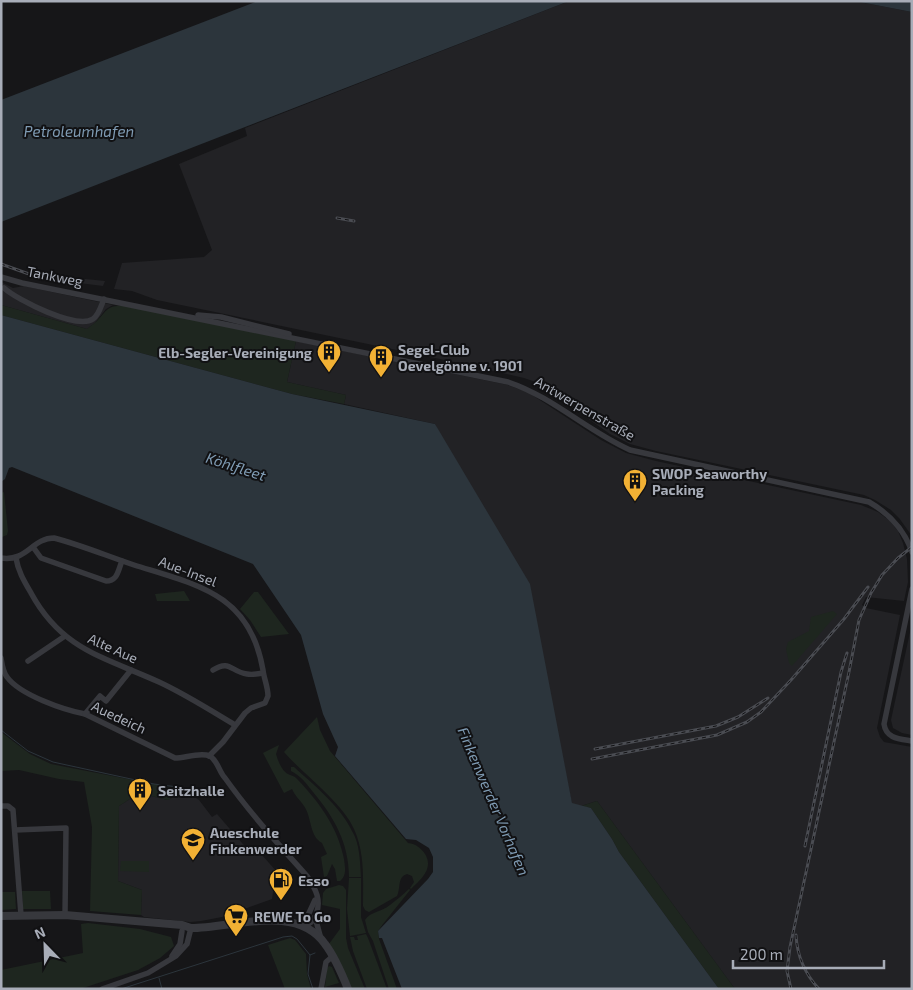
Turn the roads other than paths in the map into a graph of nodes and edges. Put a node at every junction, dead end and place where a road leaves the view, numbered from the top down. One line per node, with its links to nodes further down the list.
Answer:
1 (1, 277): 3 (street, Tankweg)
2 (4, 288): 3 (street)
3 (104, 299): 5 (street, Antwerpenstraße)
4 (33, 547): 7 (street, Aue-Insel); 8 (street, Aue-Insel); 8 (street)
5 (912, 552)
6 (1, 558): 7 (street)
7 (16, 558): 10 (street, Alte Aue)
8 (122, 561): 16 (street, Aue-Insel)
9 (912, 589): 19 (street)
10 (65, 636): 12 (street); 14 (street, Alte Aue)
11 (1, 658): 13 (street)
12 (28, 661)
13 (2, 665): 17 (street, Auedeich)
14 (131, 670): 17 (street); 18 (street, Alte Aue)
15 (212, 670): 16 (street)
16 (263, 673): 18 (street)
17 (85, 714): 20 (street, Auedeich)
18 (235, 725): 20 (street)
19 (912, 741)
20 (209, 756): 23 (street)
21 (1, 806): 22 (street)
22 (15, 830): 24 (street); 25 (street)
23 (315, 890): 26 (street); 29 (street)
24 (21, 915): 25 (street); 27 (street)
25 (66, 915): 28 (street)
26 (315, 915): 29 (street); 32 (street)
27 (1, 916)
28 (150, 924): 30 (street); 31 (street)
29 (304, 926): 30 (street); 32 (street)
30 (190, 928): 31 (street); 34 (street)
31 (182, 931): 34 (street)
32 (321, 939): 33 (street)
33 (333, 956): 36 (street); 37 (street)
34 (167, 961): 35 (street)
35 (102, 989)
36 (321, 989)
37 (348, 989)

